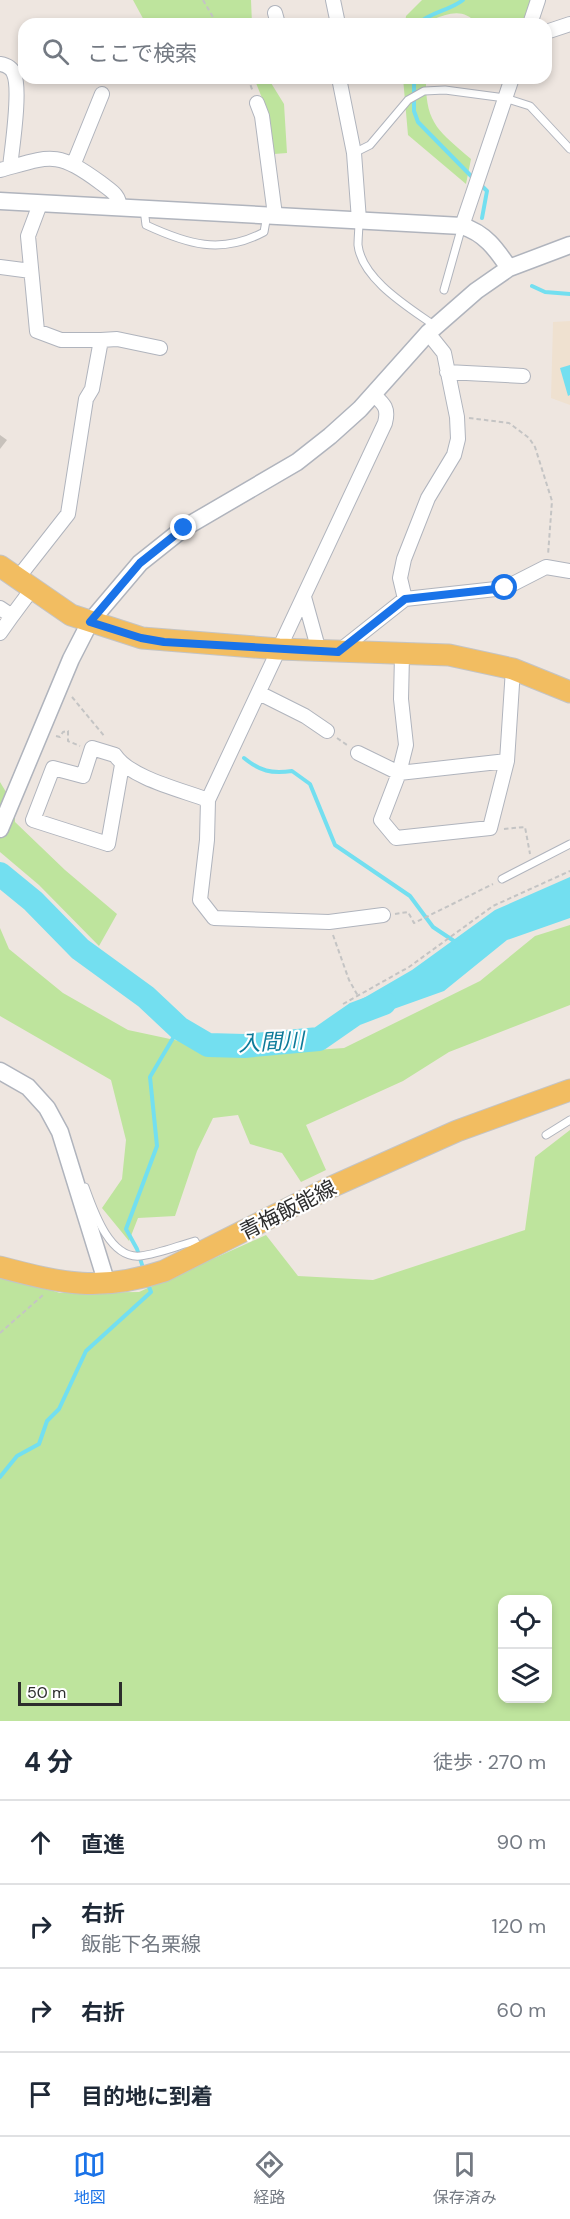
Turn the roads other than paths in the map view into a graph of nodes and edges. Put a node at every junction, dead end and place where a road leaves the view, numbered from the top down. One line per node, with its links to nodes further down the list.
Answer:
1 (333, 0): 3 (street)
2 (538, 0): 4 (street)
3 (337, 18)
4 (532, 18)
5 (570, 24): 6 (street)
6 (552, 30)
7 (0, 64): 16 (street)
8 (340, 84): 14 (street)
9 (510, 84): 11 (street)
10 (102, 94): 15 (street)
11 (505, 98): 13 (lane); 14 (lane); 23 (street)
12 (257, 103): 21 (street)
13 (570, 149)
14 (354, 153): 22 (street)
15 (74, 163): 16 (street); 19 (street)
16 (5, 169)
17 (0, 201): 18 (street)
18 (40, 204): 19 (street); 27 (street)
19 (120, 208): 20 (street)
20 (144, 209): 21 (street); 21 (lane)
21 (271, 215): 22 (street)
22 (359, 220): 23 (street); 29 (lane)
23 (462, 226): 26 (street); 28 (lane)
24 (570, 245): 26 (street)
25 (0, 267): 27 (street)
26 (509, 268): 29 (street)
27 (31, 271): 30 (street)
28 (444, 290)
29 (431, 330): 32 (street); 34 (street)
30 (101, 340): 31 (street); 37 (street)
31 (160, 348)
32 (447, 372): 33 (street); 39 (street)
33 (523, 376)
34 (373, 394): 38 (street); 41 (street)
35 (0, 566): 37 (main road)
36 (570, 571): 39 (street)
37 (25, 584): 40 (street); 41 (main road)
38 (304, 597): 43 (street); 44 (street)
39 (405, 599): 44 (street)
40 (6, 612): 42 (street)
41 (90, 622): 43 (main road); 55 (street)
42 (0, 633)
43 (279, 649): 44 (main road); 48 (street)
44 (329, 652): 45 (main road)
45 (402, 655): 46 (main road); 53 (street)
46 (513, 669): 47 (main road); 52 (street)
47 (570, 692)
48 (259, 693): 49 (street); 54 (street)
49 (327, 731)
50 (358, 753): 53 (street)
51 (119, 760): 51 (street); 54 (street)
52 (507, 760): 53 (street); 53 (street)
53 (399, 773)
54 (208, 800): 58 (street)
55 (0, 829)
56 (570, 844): 57 (lane)
57 (502, 879)
58 (383, 915)
59 (0, 1071): 63 (street)
60 (569, 1093): 64 (main road, 青梅飯能線)
61 (570, 1120): 62 (lane)
62 (546, 1135)
63 (72, 1174): 64 (lane); 66 (street)
64 (201, 1254): 66 (main road, 青梅飯能線)
65 (0, 1267): 66 (main road, 青梅飯能線)
66 (107, 1284)

